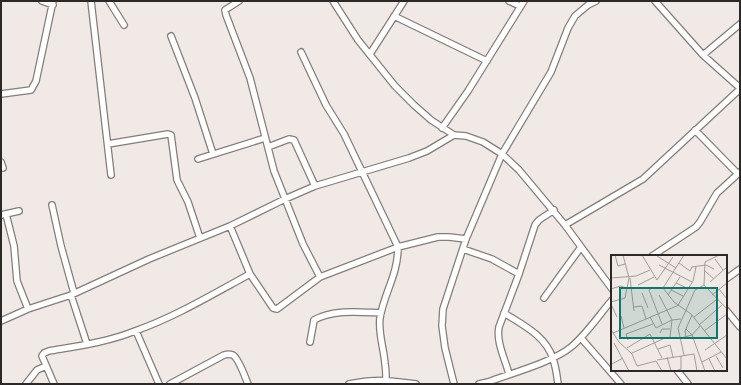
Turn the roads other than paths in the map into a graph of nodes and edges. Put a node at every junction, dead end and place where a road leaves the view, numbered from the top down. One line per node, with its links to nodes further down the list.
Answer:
1 (42, 1): 10 (street)
2 (91, 1): 26 (street)
3 (109, 1): 14 (street)
4 (239, 1): 25 (street)
5 (333, 1): 17 (street)
6 (404, 1): 12 (street)
7 (509, 1): 11 (street)
8 (596, 1): 29 (street)
9 (655, 1): 18 (street)
10 (53, 3): 21 (street)
11 (522, 3): 19 (street)
12 (394, 16): 17 (street); 19 (street)
13 (740, 24): 18 (street)
14 (124, 25)
15 (171, 36): 28 (street)
16 (301, 52): 31 (street)
17 (370, 54): 22 (street)
18 (703, 55): 20 (street)
19 (487, 61): 22 (street)
20 (740, 89): 23 (street)
21 (1, 94)
22 (442, 128): 24 (street)
23 (696, 130): 32 (street); 40 (street)
24 (454, 135): 29 (street); 31 (street)
25 (265, 138): 27 (street); 28 (street)
26 (108, 144): 33 (street); 42 (street)
27 (268, 148): 34 (street); 35 (street)
28 (213, 154): 30 (street)
29 (502, 154): 37 (street); 43 (street)
30 (198, 159)
31 (361, 172): 34 (street); 44 (street)
32 (739, 173): 47 (street)
33 (112, 175)
34 (315, 186): 35 (street)
35 (285, 199): 41 (street); 51 (street)
36 (52, 206): 54 (street)
37 (554, 210): 40 (street); 50 (street)
38 (19, 211): 39 (street)
39 (4, 215): 57 (street)
40 (565, 225): 45 (street)
41 (230, 226): 42 (street); 49 (street)
42 (200, 238): 54 (street)
43 (466, 239): 44 (street); 46 (street)
44 (398, 247): 51 (street); 59 (street)
45 (581, 247): 53 (street); 55 (street)
46 (463, 249): 50 (street); 79 (street)
47 (654, 255)
48 (740, 269): 52 (street)
49 (250, 274): 51 (street); 63 (street)
50 (519, 274): 60 (street)
51 (320, 277)
52 (727, 278)
53 (611, 286)
54 (72, 294): 57 (street); 66 (street)
55 (544, 298)
56 (611, 301): 64 (street)
57 (28, 309): 61 (street)
58 (727, 311): 62 (street)
59 (381, 313): 65 (street); 71 (street)
60 (504, 313): 67 (street); 70 (street)
61 (1, 321)
62 (740, 327)
63 (136, 331): 66 (street); 74 (street)
64 (580, 338): 67 (street); 82 (street)
65 (310, 342)
66 (87, 344): 68 (street)
67 (553, 358): 70 (street); 81 (street)
68 (46, 366): 72 (street); 73 (street)
69 (678, 371): 83 (street)
70 (509, 374): 80 (street)
71 (386, 380): 77 (street); 78 (street)
72 (26, 384)
73 (54, 384)
74 (159, 384)
75 (170, 384): 76 (street)
76 (248, 384)
77 (349, 384)
78 (416, 384)
79 (454, 384)
80 (479, 384)
81 (558, 384)
82 (621, 384)
83 (688, 384)

